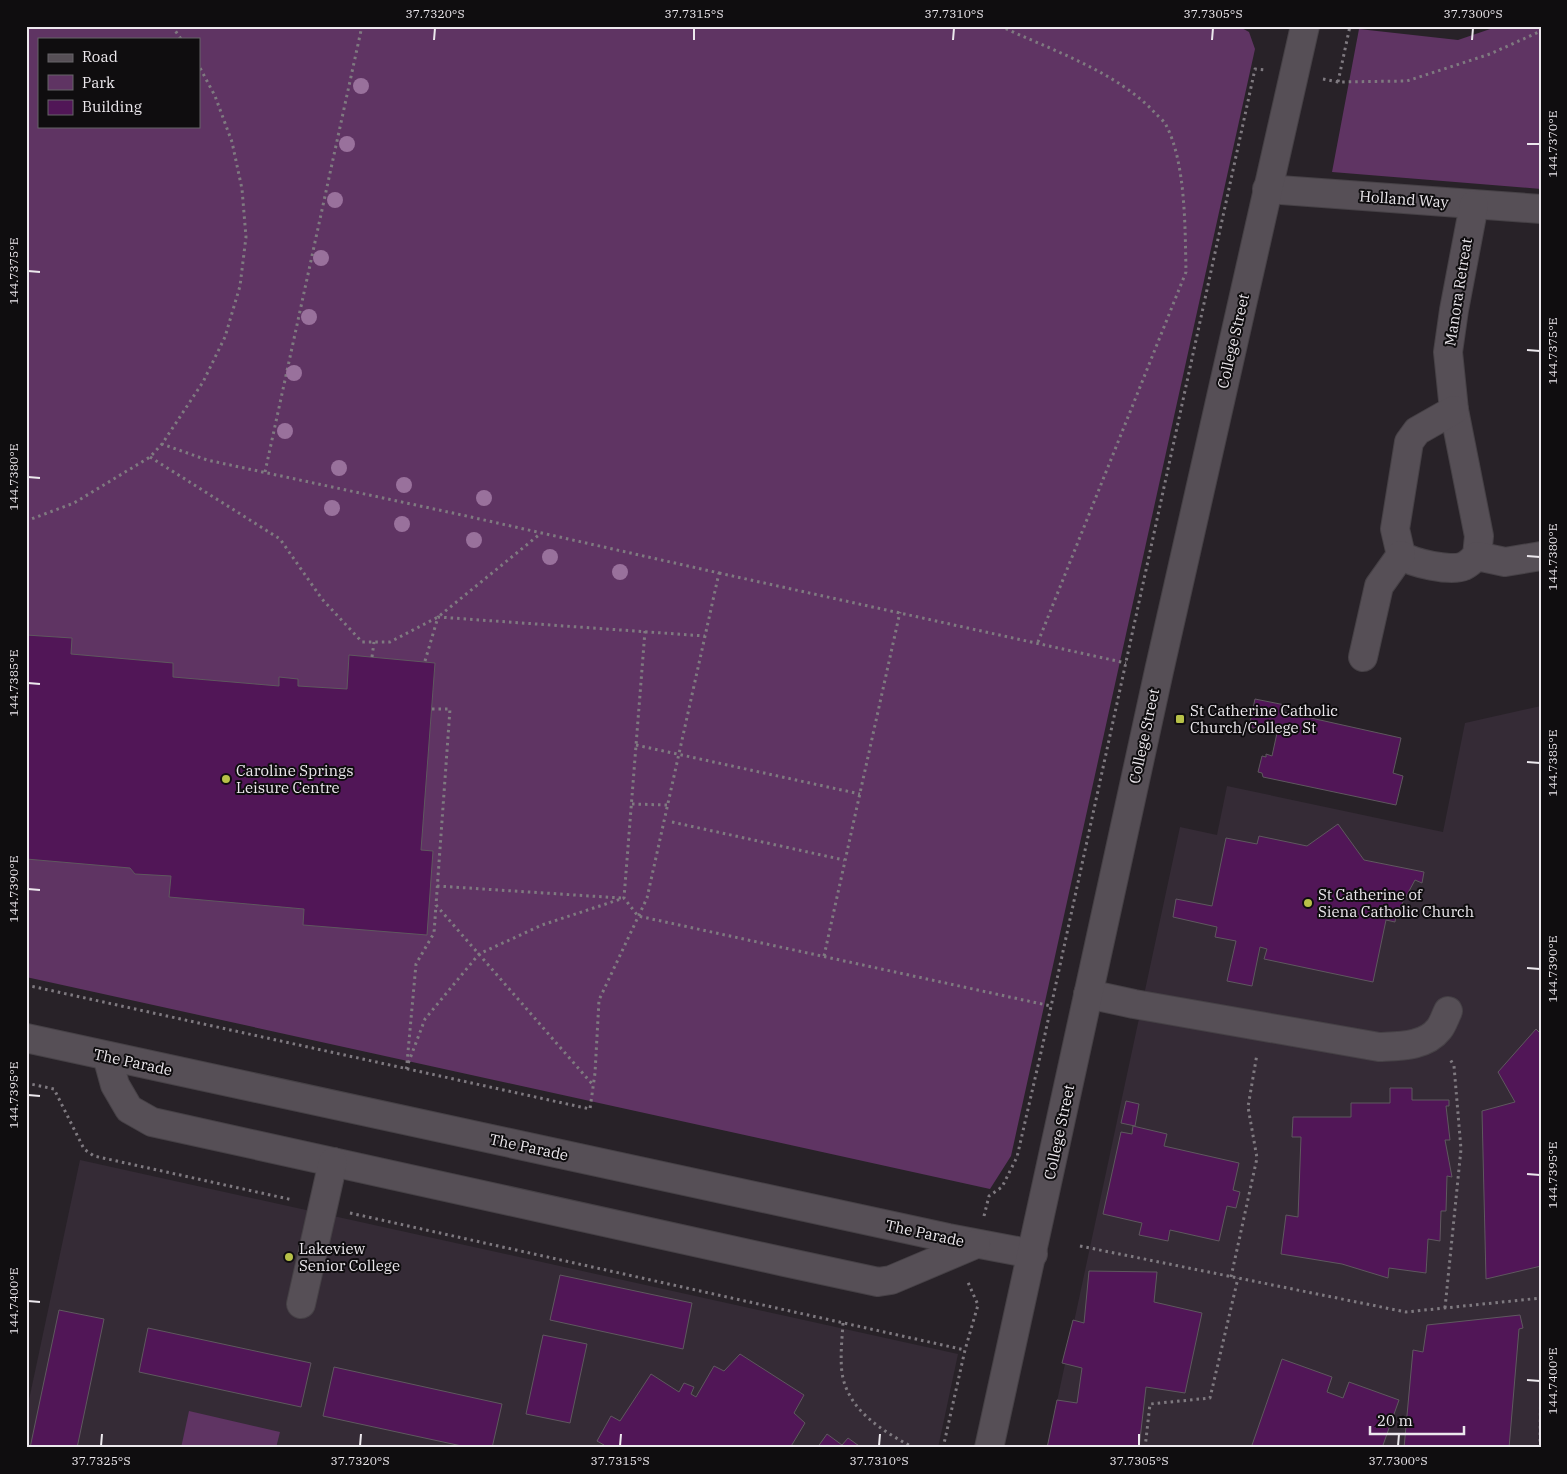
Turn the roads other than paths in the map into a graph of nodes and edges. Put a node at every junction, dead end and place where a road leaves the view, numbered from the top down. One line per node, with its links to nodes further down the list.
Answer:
1 (1306, 26): 2 (street, College Street)
2 (1267, 189): 3 (street, Holland Way); 10 (street, College Street)
3 (1474, 204): 4 (street, Holland Way); 5 (street, Manora Retreat)
4 (1541, 209)
5 (1454, 410): 6 (street); 7 (street, Manora Retreat)
6 (1401, 555): 7 (street); 9 (street)
7 (1478, 556): 8 (street)
8 (1541, 556)
9 (1363, 657)
10 (1088, 994): 11 (street); 16 (street, College Street)
11 (1448, 1011)
12 (26, 1038): 13 (street, The Parade)
13 (107, 1056): 14 (street); 15 (street, The Parade)
14 (333, 1162): 15 (street); 17 (street)
15 (976, 1244): 16 (street, The Parade)
16 (1033, 1254): 18 (street, College Street)
17 (301, 1304)
18 (989, 1448)

